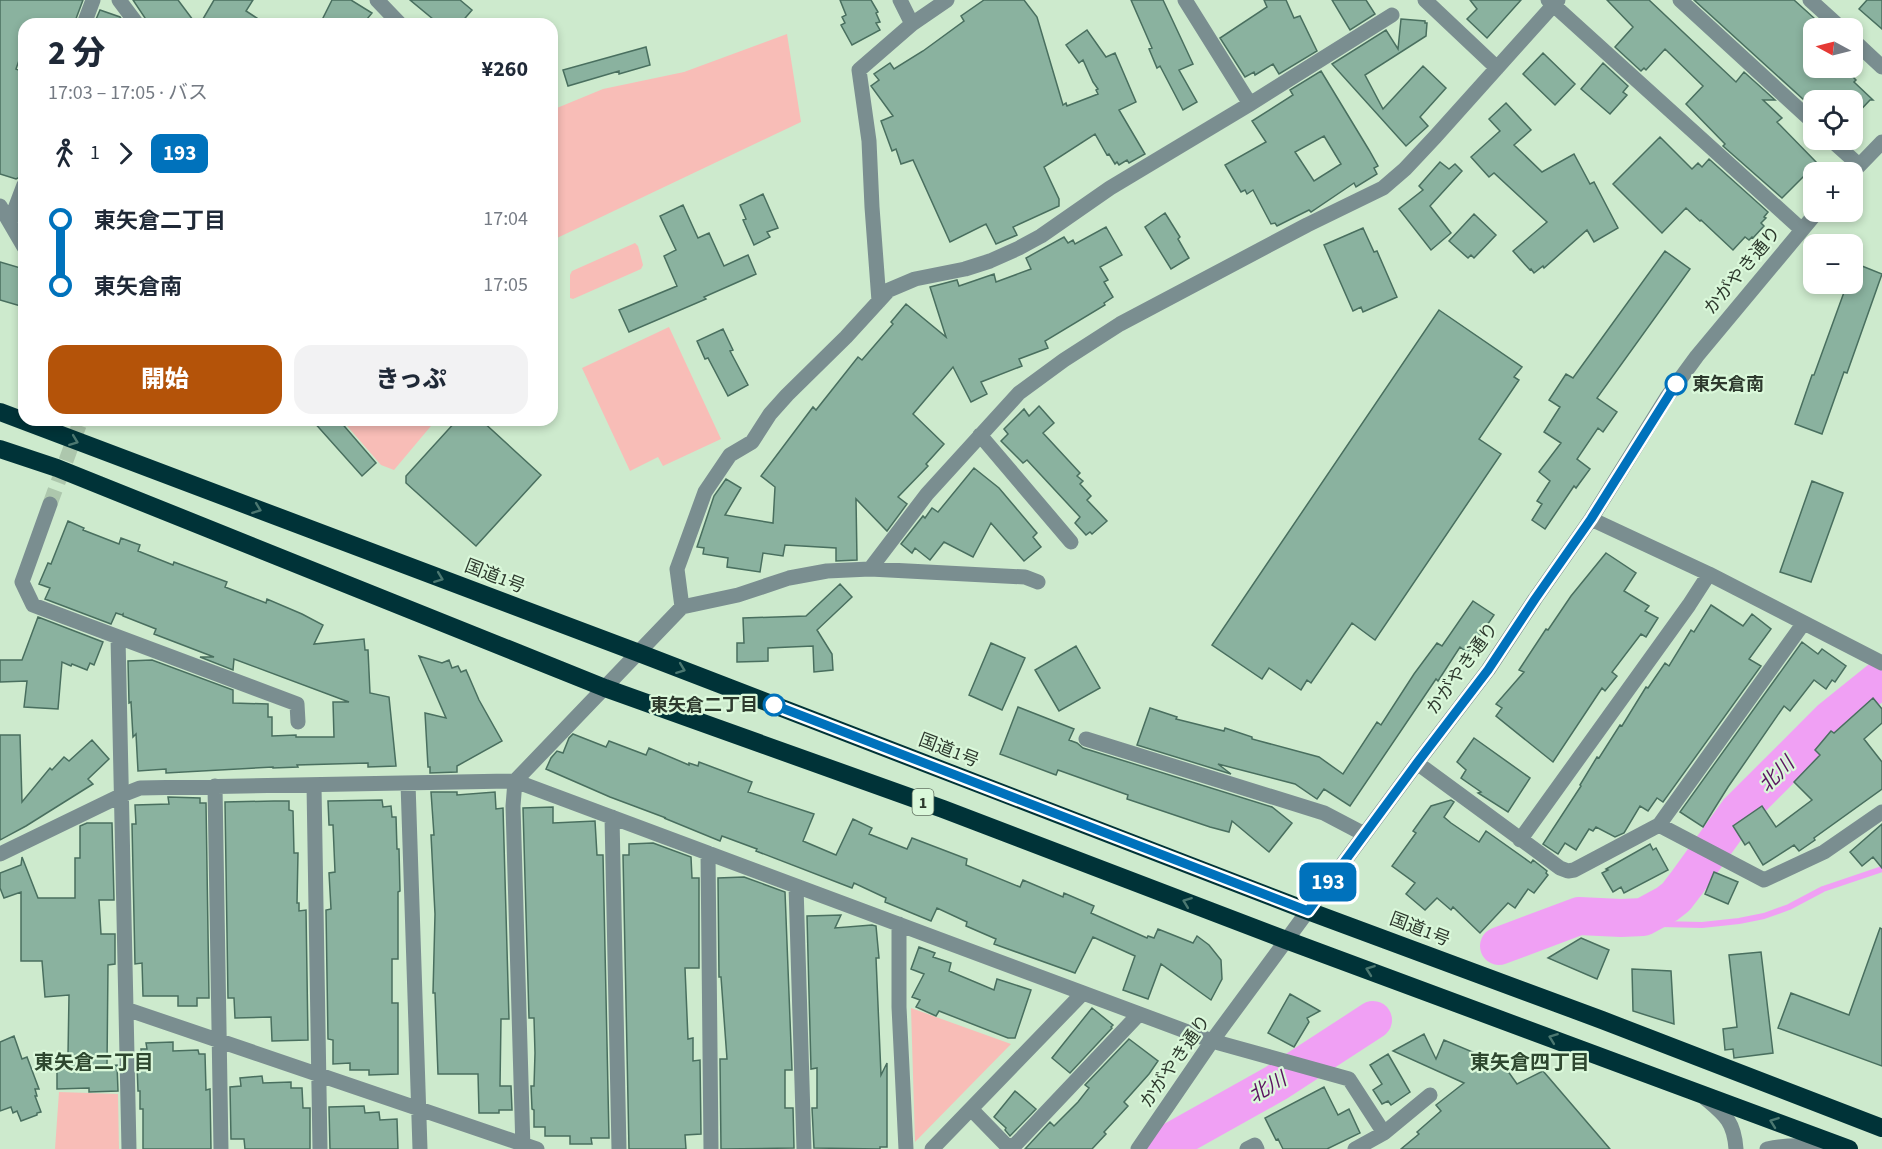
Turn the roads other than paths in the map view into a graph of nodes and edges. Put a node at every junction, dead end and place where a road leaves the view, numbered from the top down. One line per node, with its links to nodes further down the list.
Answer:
1 (93, 0): 12 (street)
2 (119, 0): 13 (street)
3 (377, 0): 14 (street)
4 (900, 0): 16 (street)
5 (947, 0): 16 (street)
6 (1185, 0): 20 (street)
7 (1425, 0): 19 (street)
8 (1680, 0): 21 (street)
9 (1810, 0): 15 (street)
10 (1553, 2): 19 (street); 30 (street)
11 (1392, 15): 20 (street)
12 (86, 18)
13 (132, 18)
14 (394, 18)
15 (1830, 18)
16 (912, 24): 32 (street)
17 (1863, 49): 18 (street)
18 (1882, 67)
19 (1497, 68): 36 (street)
20 (1250, 104): 32 (street)
21 (1803, 113)
22 (1882, 142): 25 (street)
23 (1840, 150): 24 (street)
24 (1850, 162)
25 (1863, 162)
26 (18, 201): 28 (street)
27 (0, 206): 28 (street)
28 (10, 222): 31 (street)
29 (1808, 222): 30 (street, かがやき通り)
30 (1801, 229): 39 (street, かがやき通り)
31 (18, 236)
32 (879, 301): 44 (street)
33 (0, 412): 34 (highway, 国道1号 / 1, one-way to 34)
34 (18, 419)
35 (37, 426): 47 (highway, 国道1号 / 1, one-way to 47)
36 (980, 435): 40 (street); 41 (street)
37 (0, 449): 49 (highway, 1)
38 (50, 504): 46 (street)
39 (1591, 519): 42 (street); 52 (street, かがやき通り)
40 (1071, 542)
41 (870, 569): 43 (street); 44 (street)
42 (1709, 574): 45 (street); 62 (street)
43 (1038, 582)
44 (682, 608): 47 (street)
45 (1803, 624): 48 (street); 60 (street)
46 (118, 637): 50 (street); 57 (street)
47 (639, 653): 49 (street); 66 (highway, 国道1号 / 1, one-way to 66)
48 (1882, 663)
49 (605, 688): 53 (street); 68 (highway, 1, one-way to 49)
50 (298, 722)
51 (1086, 739): 61 (street)
52 (1417, 763): 61 (street, かがやき通り); 62 (street)
53 (515, 781): 54 (street); 59 (street); 81 (street)
54 (408, 783): 55 (street); 77 (street)
55 (314, 785): 56 (street); 74 (street)
56 (215, 786): 57 (street); 72 (street)
57 (122, 795): 64 (street); 70 (street)
58 (1882, 812): 60 (street)
59 (612, 817): 63 (street); 86 (street)
60 (1659, 825): 62 (street)
61 (1364, 834): 66 (street, かがやき通り)
62 (1520, 840)
63 (708, 853): 65 (street); 87 (street)
64 (0, 854)
65 (796, 886): 67 (street); 88 (street)
66 (1308, 911): 68 (street, かがやき通り); 79 (highway, 国道1号 / 1)
67 (899, 924): 69 (street); 89 (street)
68 (1286, 940): 73 (street, かがやき通り); 75 (highway, 1, one-way to 68)
69 (1083, 993): 71 (street); 78 (street)
70 (126, 1009): 72 (street); 82 (street)
71 (1139, 1014): 73 (street); 78 (street)
72 (219, 1041): 74 (street); 83 (street)
73 (1212, 1041): 80 (street); 91 (street, かがやき通り)
74 (319, 1075): 77 (street); 84 (street)
75 (1699, 1093): 95 (street); 98 (highway, 1, one-way to 75)
76 (1430, 1095): 80 (street)
77 (419, 1109): 81 (street); 85 (street)
78 (971, 1109): 90 (street)
79 (1882, 1128)
80 (1384, 1133): 94 (street)
81 (528, 1147)
82 (129, 1149)
83 (220, 1149)
84 (320, 1149)
85 (420, 1149)
86 (619, 1149)
87 (711, 1149)
88 (804, 1149)
89 (906, 1149)
90 (932, 1149)
91 (1138, 1149)
92 (1247, 1149): 93 (street)
93 (1257, 1149)
94 (1355, 1149)
95 (1736, 1149)
96 (1767, 1149): 97 (street)
97 (1844, 1149)
98 (1849, 1149)

